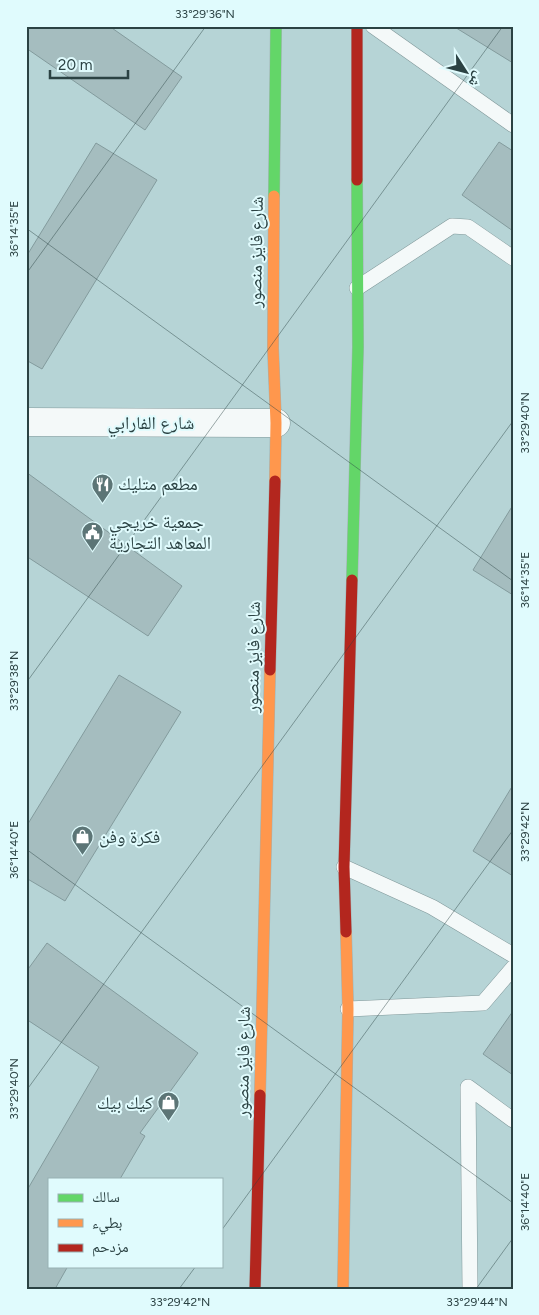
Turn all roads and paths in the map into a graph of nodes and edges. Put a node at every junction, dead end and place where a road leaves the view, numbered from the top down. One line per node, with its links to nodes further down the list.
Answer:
1 (276, 26): 8 (highway, شارع فايز منصور)
2 (357, 26): 6 (highway)
3 (373, 26): 4 (lane)
4 (513, 125)
5 (513, 258): 6 (lane)
6 (358, 288): 9 (highway)
7 (26, 422): 8 (street, شارع الفارابي)
8 (276, 423): 14 (highway, شارع فايز منصور)
9 (344, 867): 10 (lane); 12 (highway)
10 (513, 955)
11 (513, 968): 12 (lane)
12 (348, 1008): 15 (highway)
13 (513, 1120): 16 (lane)
14 (255, 1289)
15 (343, 1289)
16 (470, 1289)

